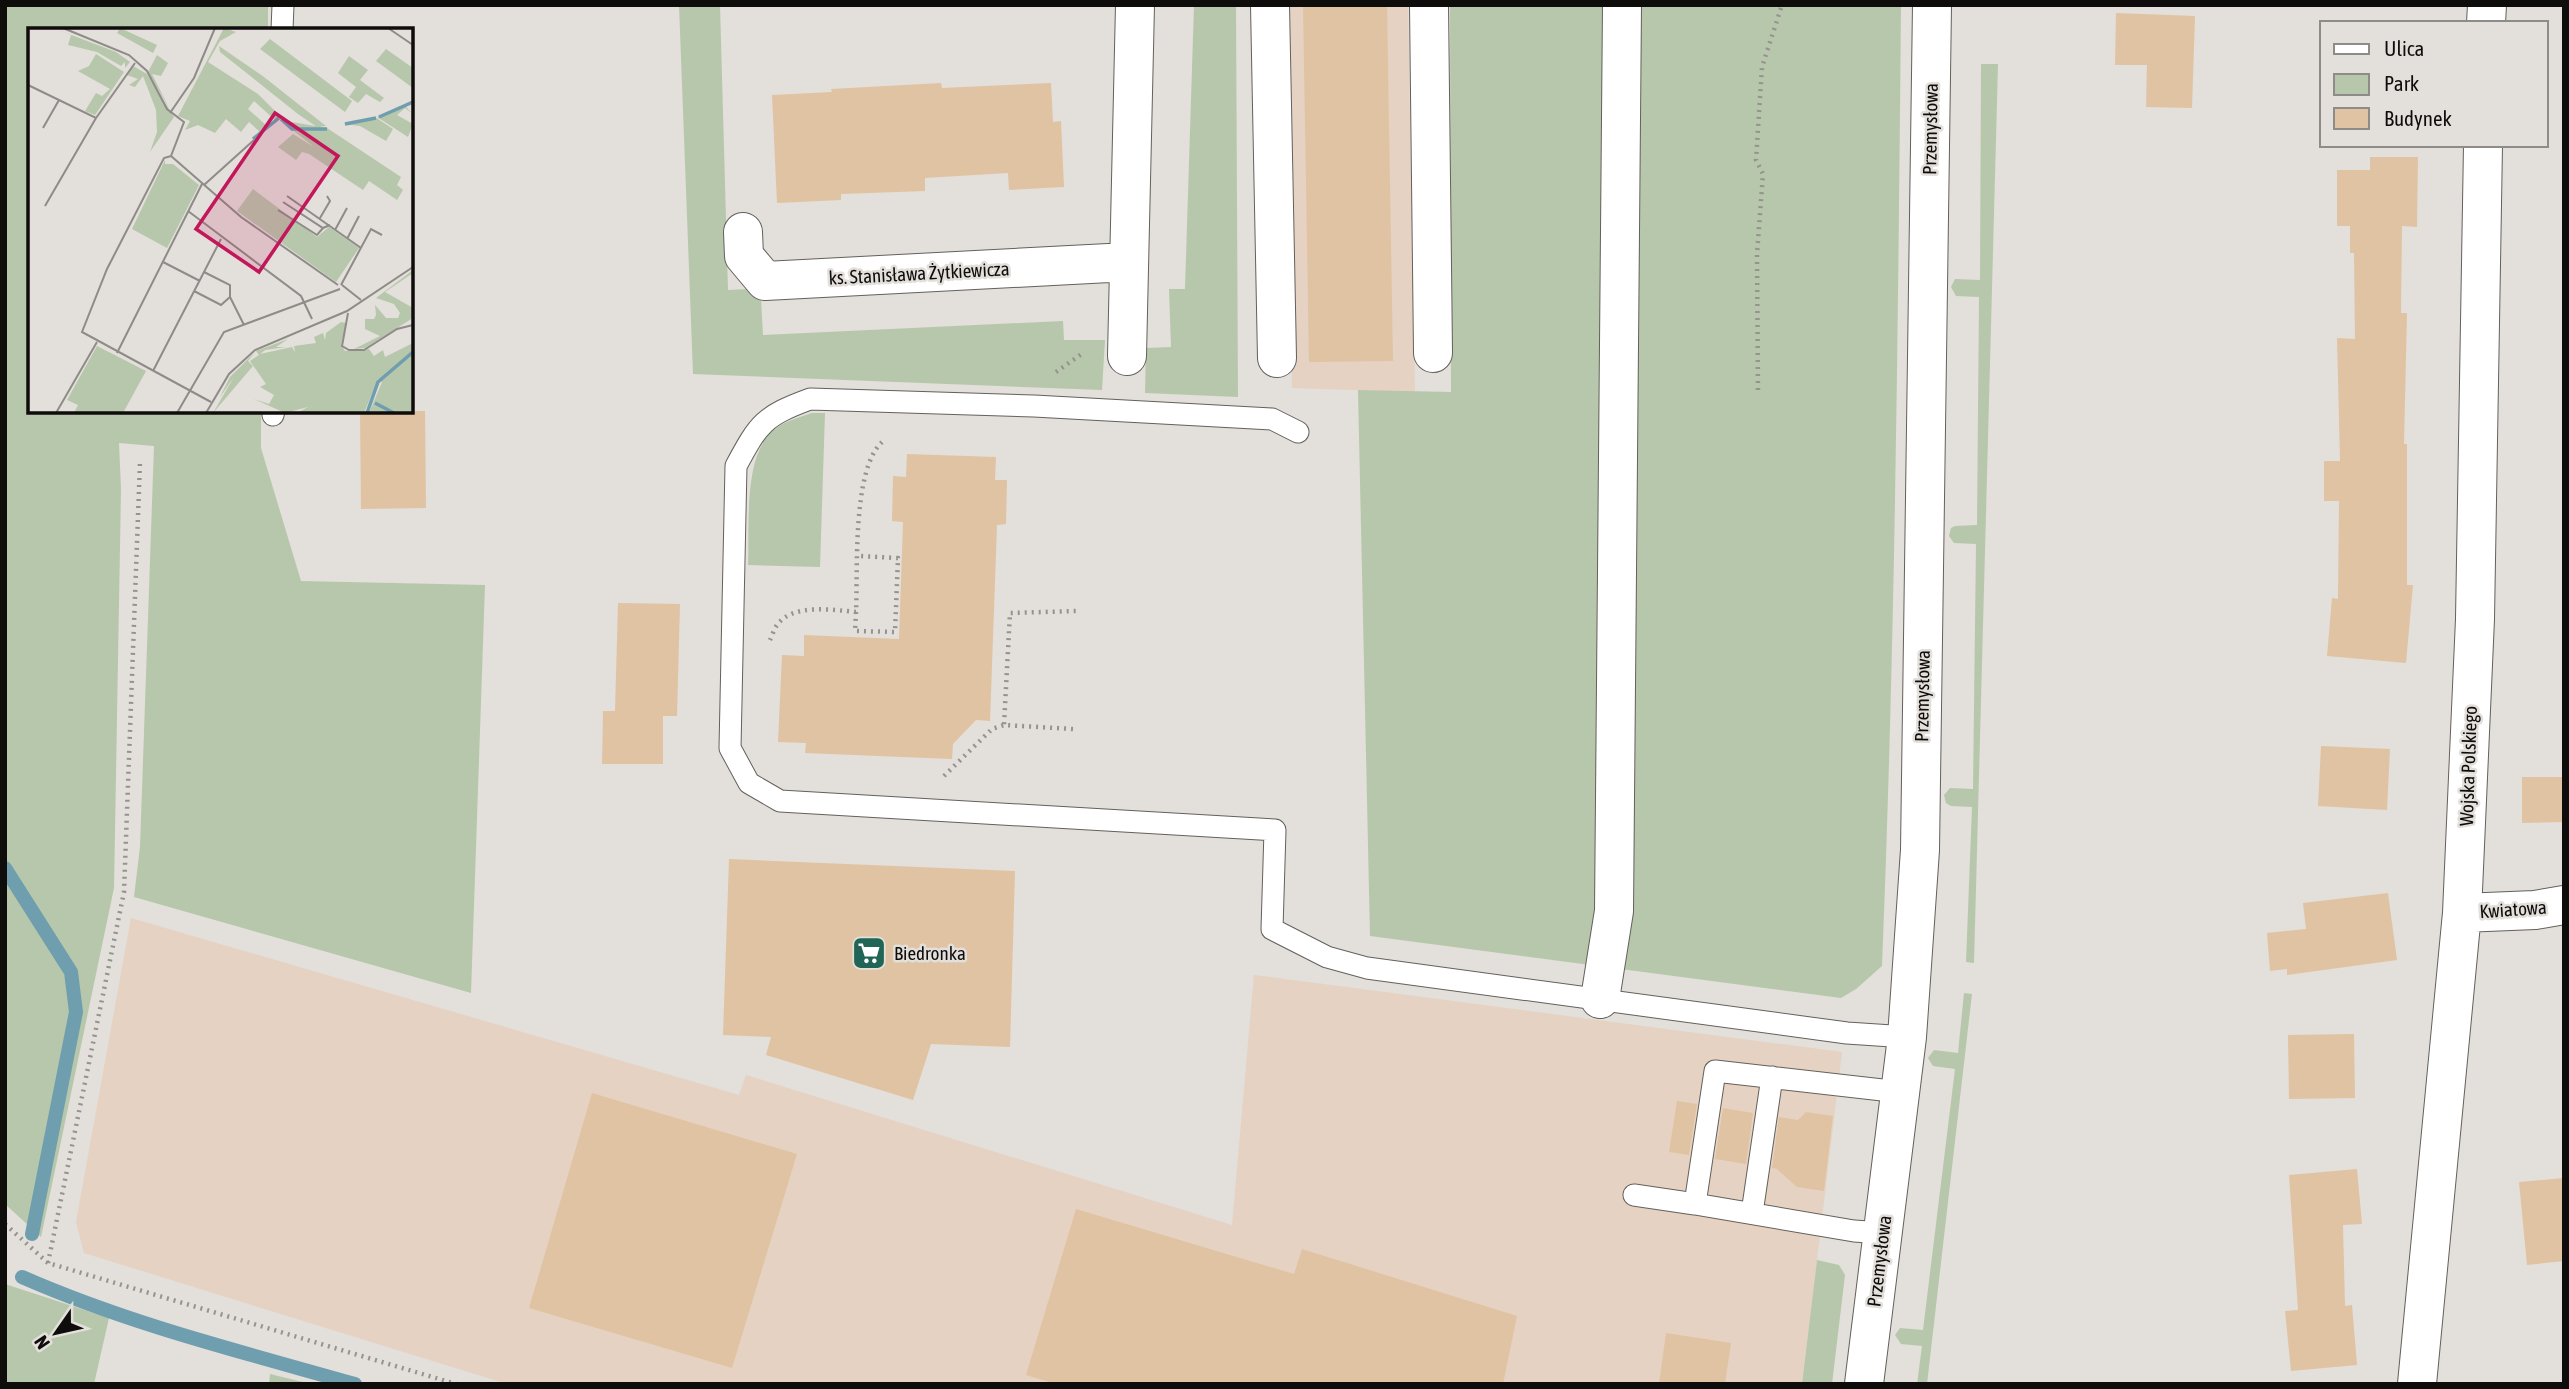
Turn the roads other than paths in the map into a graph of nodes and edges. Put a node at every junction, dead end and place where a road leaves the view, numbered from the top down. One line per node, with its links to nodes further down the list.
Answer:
1 (283, 5): 7 (lane)
2 (1135, 5): 10 (street)
3 (1270, 5): 13 (street)
4 (1429, 5): 11 (street)
5 (1622, 5): 17 (street)
6 (1932, 5): 18 (street, Przemysłowa)
7 (282, 28)
8 (2483, 147): 16 (street, Wojska Polskiego)
9 (743, 232): 10 (street, ks. Stanisława Żytkiewicza)
10 (1128, 262): 12 (street)
11 (1433, 353)
12 (1127, 356)
13 (1278, 358)
14 (1298, 432): 17 (lane)
15 (2564, 905): 16 (street, Kwiatowa)
16 (2462, 913): 26 (street, Wojska Polskiego)
17 (1600, 999): 18 (lane)
18 (1907, 1037): 20 (street, Przemysłowa)
19 (1772, 1077): 20 (lane); 22 (lane); 23 (lane)
20 (1900, 1092): 24 (street, Przemysłowa)
21 (1634, 1195): 22 (lane)
22 (1695, 1204): 23 (lane)
23 (1752, 1213): 24 (lane)
24 (1883, 1233): 25 (street, Przemysłowa)
25 (1864, 1384)
26 (2417, 1384)

